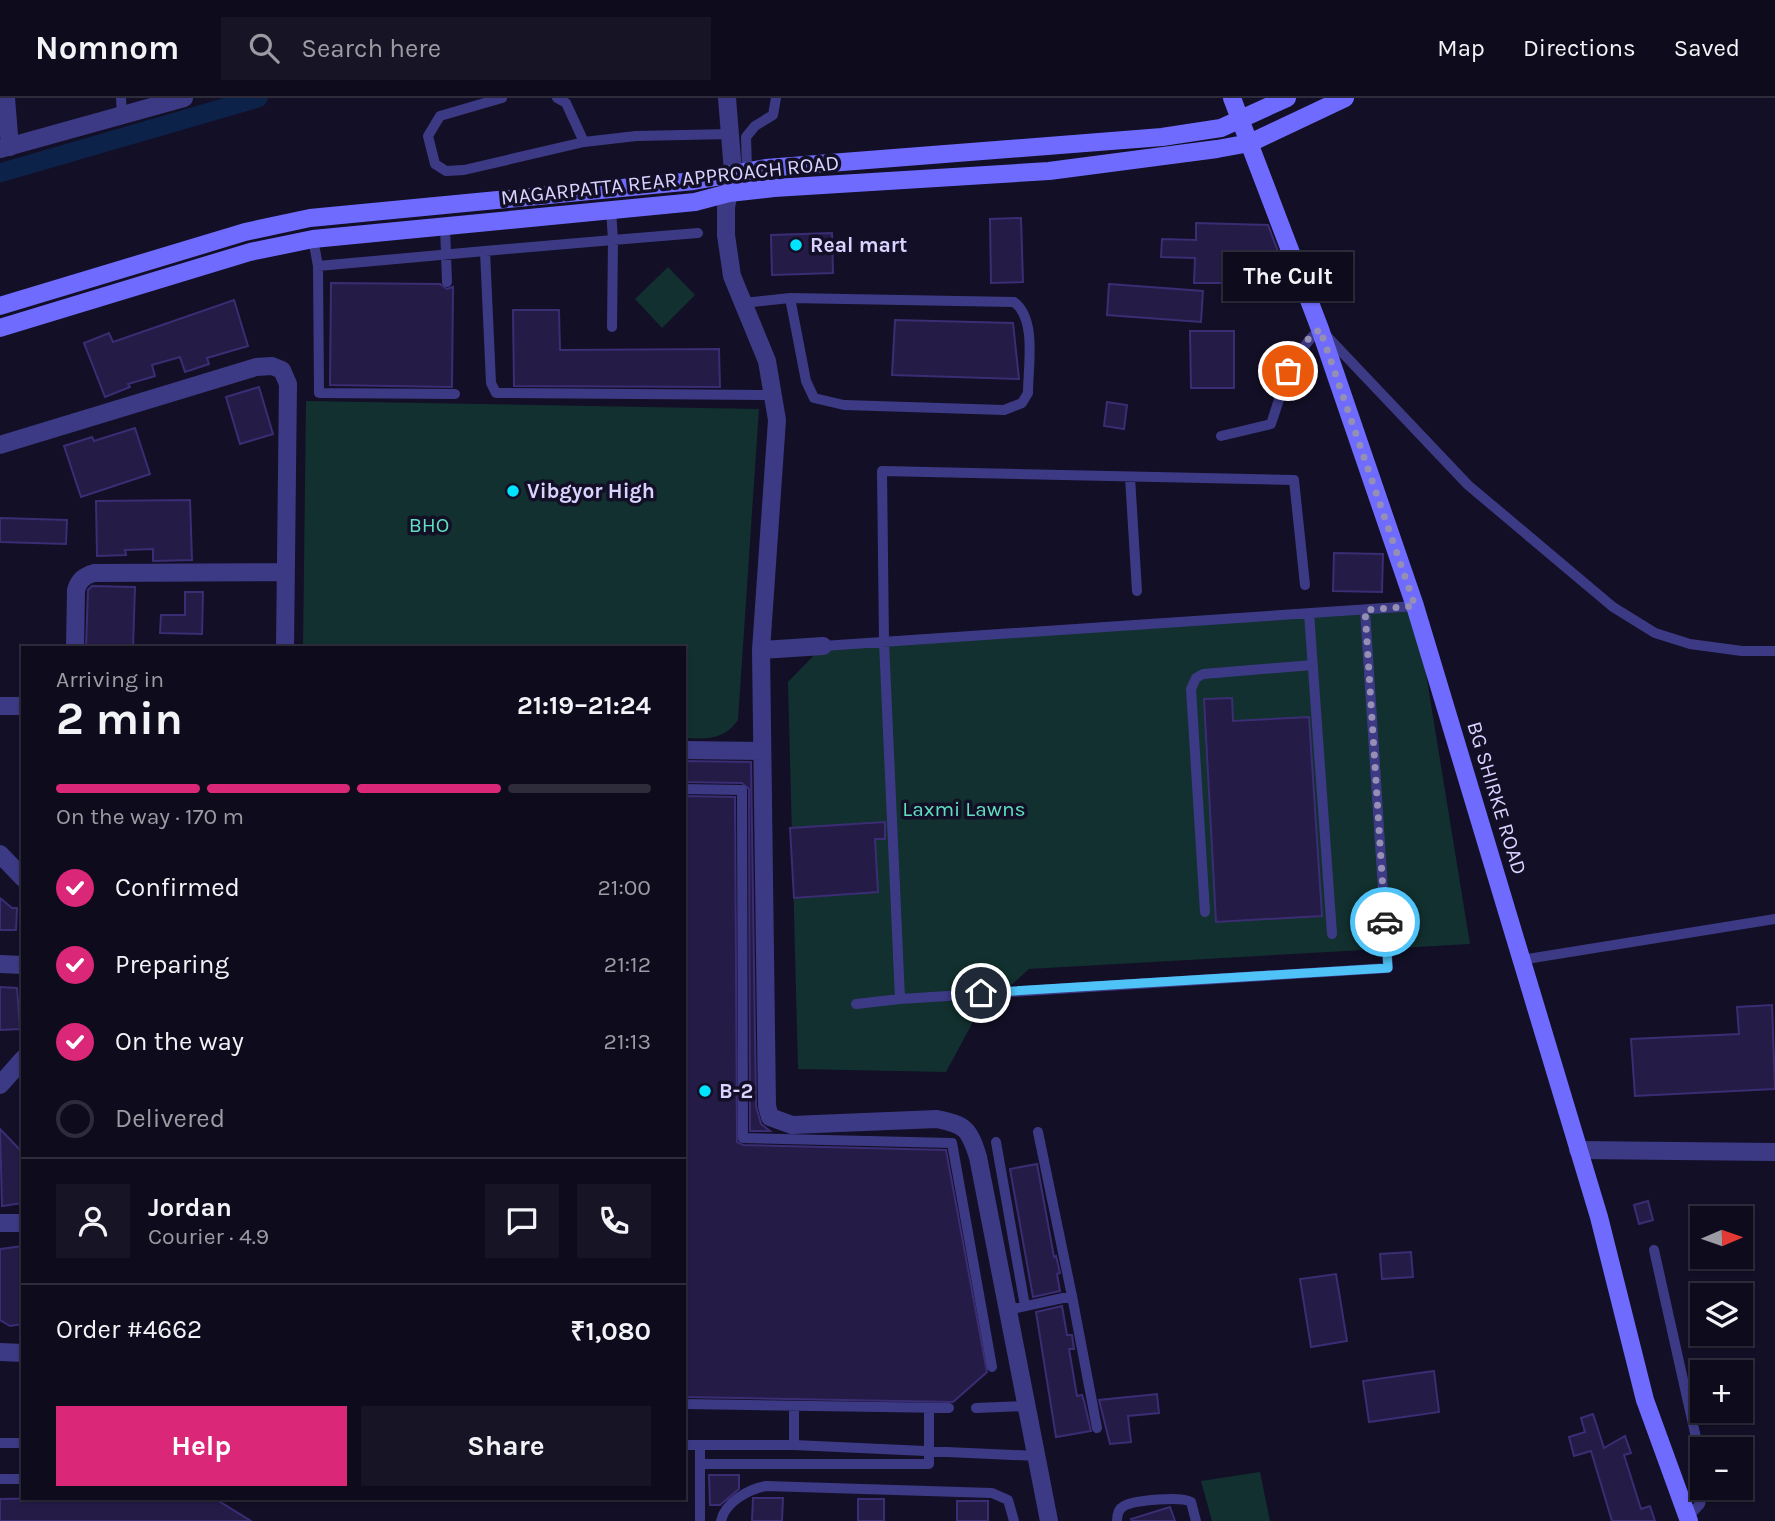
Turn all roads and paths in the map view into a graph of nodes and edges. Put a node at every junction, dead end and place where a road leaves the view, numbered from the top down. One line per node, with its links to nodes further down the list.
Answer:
1 (6, 98): 15 (street)
2 (184, 98): 10 (street)
3 (502, 98): 13 (lane)
4 (557, 98): 13 (lane)
5 (727, 98): 12 (street)
6 (776, 98): 16 (lane)
7 (1231, 98): 11 (street, BG SHIRKE ROAD)
8 (1287, 98): 11 (street, MAGARPATTA REAR APPROACH ROAD)
9 (1345, 98): 14 (street, MAGARPATTA REAR APPROACH ROAD)
10 (121, 107): 15 (street)
11 (1241, 119): 14 (street, BG SHIRKE ROAD); 16 (street, MAGARPATTA REAR APPROACH ROAD)
12 (730, 134): 13 (lane); 16 (street)
13 (584, 142)
14 (1250, 143): 17 (street, MAGARPATTA REAR APPROACH ROAD); 32 (street, BG SHIRKE ROAD)
15 (5, 148)
16 (740, 171): 17 (street); 29 (street, MAGARPATTA REAR APPROACH ROAD)
17 (729, 193): 18 (street, MAGARPATTA REAR APPROACH ROAD); 28 (street)
18 (611, 210): 19 (street, MAGARPATTA REAR APPROACH ROAD); 22 (lane)
19 (445, 226): 21 (street, MAGARPATTA REAR APPROACH ROAD); 24 (lane)
20 (698, 233): 22 (lane)
21 (313, 239): 25 (lane); 31 (street, MAGARPATTA REAR APPROACH ROAD)
22 (613, 240): 23 (lane); 30 (lane)
23 (485, 251): 24 (lane); 34 (lane)
24 (446, 255): 25 (lane); 26 (lane)
25 (318, 266): 33 (lane)
26 (447, 282)
27 (790, 298): 27 (lane); 28 (lane)
28 (744, 303): 34 (street)
29 (0, 306)
30 (612, 327)
31 (0, 328)
32 (1320, 329): 35 (lane); 41 (street, BG SHIRKE ROAD); 49 (lane)
33 (455, 394)
34 (773, 395): 48 (street)
35 (1221, 436)
36 (0, 445): 38 (street)
37 (1130, 477): 39 (lane); 40 (lane); 44 (lane)
38 (285, 572): 45 (street); 46 (street)
39 (1305, 585)
40 (1137, 591)
41 (1415, 606): 42 (lane); 61 (street, BG SHIRKE ROAD)
42 (1365, 610): 43 (lane); 64 (lane)
43 (1309, 613): 44 (lane); 50 (lane)
44 (884, 642): 47 (lane); 64 (lane)
45 (75, 646)
46 (285, 646)
47 (823, 646): 48 (street)
48 (761, 650): 54 (street)
49 (1775, 651)
50 (1313, 665): 58 (lane); 60 (lane)
51 (0, 706): 52 (street)
52 (21, 706)
53 (686, 750): 54 (street)
54 (761, 751): 76 (street)
55 (686, 789): 79 (lane)
56 (0, 854): 57 (street)
57 (21, 876)
58 (1205, 912)
59 (1775, 919): 61 (lane)
60 (1332, 934)
61 (1521, 960): 70 (street, BG SHIRKE ROAD)
62 (0, 964): 63 (street)
63 (21, 965)
64 (900, 999): 65 (lane)
65 (856, 1004)
66 (21, 1061): 67 (street)
67 (0, 1085)
68 (1038, 1132): 75 (lane)
69 (996, 1142): 76 (lane)
70 (1578, 1150): 71 (street); 99 (street, BG SHIRKE ROAD)
71 (1775, 1152)
72 (0, 1223): 73 (street)
73 (21, 1223)
74 (1654, 1250): 87 (lane)
75 (1072, 1296): 76 (lane); 86 (lane)
76 (1016, 1308): 82 (street)
77 (0, 1352): 78 (street)
78 (21, 1353)
79 (992, 1367)
80 (686, 1404): 81 (lane)
81 (794, 1406): 83 (lane); 92 (lane)
82 (1027, 1406): 85 (lane); 94 (street)
83 (929, 1408): 84 (lane); 93 (lane)
84 (949, 1408)
85 (976, 1408)
86 (1097, 1428)
87 (1696, 1437)
88 (0, 1443): 89 (lane)
89 (21, 1443)
90 (686, 1445): 91 (lane)
91 (700, 1445): 92 (lane); 95 (lane)
92 (794, 1445): 93 (lane)
93 (929, 1451): 94 (lane); 95 (lane)
94 (1037, 1456): 103 (street)
95 (701, 1464): 100 (lane)
96 (0, 1479): 97 (lane)
97 (21, 1479)
98 (1701, 1500): 99 (lane)
99 (1688, 1519)
100 (700, 1521)
101 (721, 1521): 102 (lane)
102 (1014, 1521)
103 (1049, 1521)
104 (1117, 1521): 105 (lane)
105 (1196, 1521)

